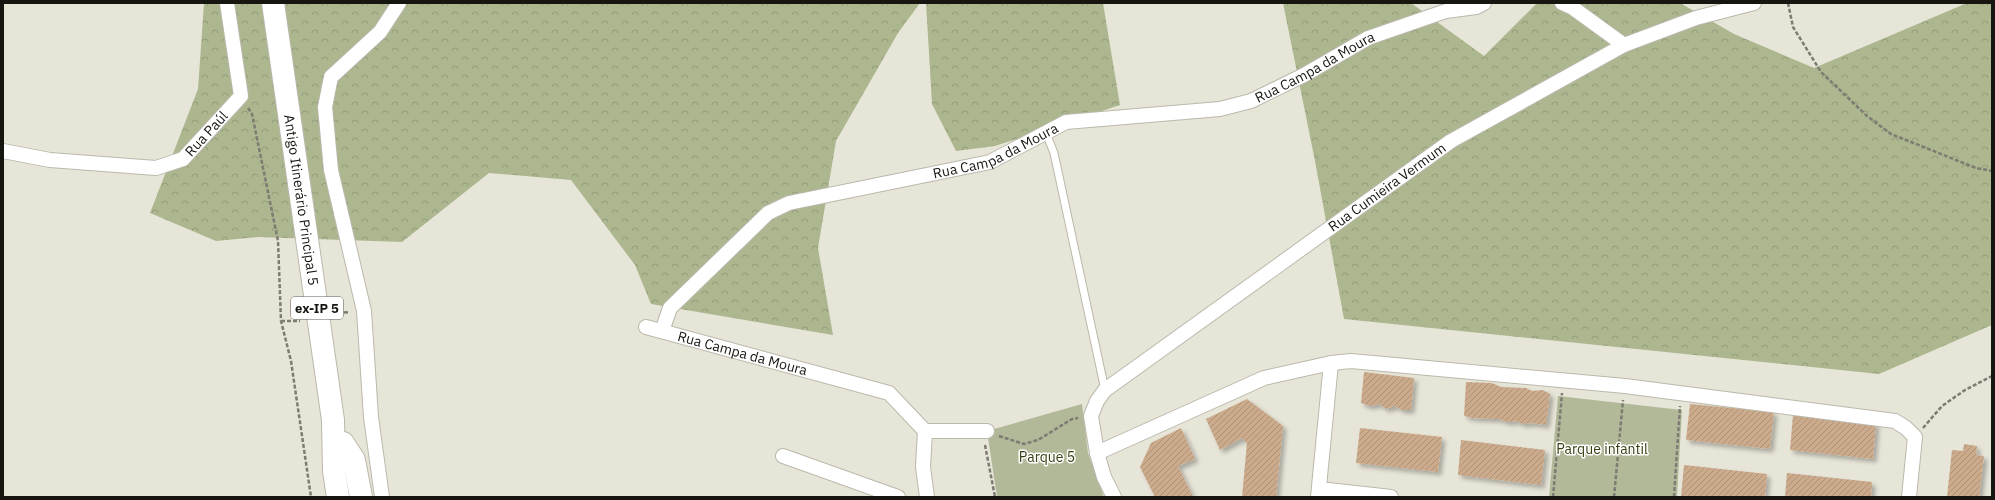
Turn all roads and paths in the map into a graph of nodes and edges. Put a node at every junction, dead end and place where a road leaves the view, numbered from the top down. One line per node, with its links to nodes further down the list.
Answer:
1 (227, 3): 10 (street)
2 (273, 3): 25 (highway, Antigo Itinerário Principal 5 / ex-IP 5)
3 (399, 3): 37 (street)
4 (1484, 3): 8 (street, Rua Campa da Moura)
5 (1562, 3): 9 (street)
6 (1754, 3): 9 (street, Rua Cumieira Vermum)
7 (1788, 3): 13 (path)
8 (1444, 7): 11 (street, Rua Campa da Moura)
9 (1624, 45): 22 (street, Rua Cumieira Vermum)
10 (241, 96): 12 (street, Rua Paúl); 14 (path)
11 (1046, 133): 17 (street, Rua Campa da Moura); 22 (lane)
12 (3, 151)
13 (1992, 171)
14 (281, 321): 15 (path); 33 (path)
15 (300, 321)
16 (646, 327): 17 (street, Rua Campa da Moura)
17 (662, 332): 26 (street, Rua Campa da Moura)
18 (1330, 363): 20 (street); 30 (street); 32 (street)
19 (1992, 376): 28 (path)
20 (1563, 381): 21 (street); 43 (path)
21 (1625, 386): 23 (street); 44 (path)
22 (1105, 390): 24 (street, Rua Cumieira Vermum)
23 (1681, 394): 28 (street); 45 (path)
24 (1091, 416): 27 (path); 30 (street)
25 (333, 420): 29 (highway, Antigo Itinerário Principal 5 / ex-IP 5); 34 (highway, Antigo Itinerário Principal 5 / ex-IP 5)
26 (925, 431): 27 (street); 39 (street)
27 (985, 431): 40 (path)
28 (1915, 437): 46 (street)
29 (343, 442): 35 (highway, Antigo Itinerário Principal 5 / ex-IP 5); 36 (highway)
30 (1097, 453): 41 (street)
31 (783, 456): 38 (street)
32 (1319, 493): 42 (street)
33 (311, 497)
34 (338, 497)
35 (351, 497)
36 (361, 497)
37 (382, 497)
38 (898, 497)
39 (927, 497)
40 (996, 497)
41 (1114, 497)
42 (1391, 497)
43 (1553, 497)
44 (1614, 497)
45 (1674, 497)
46 (1909, 497)

